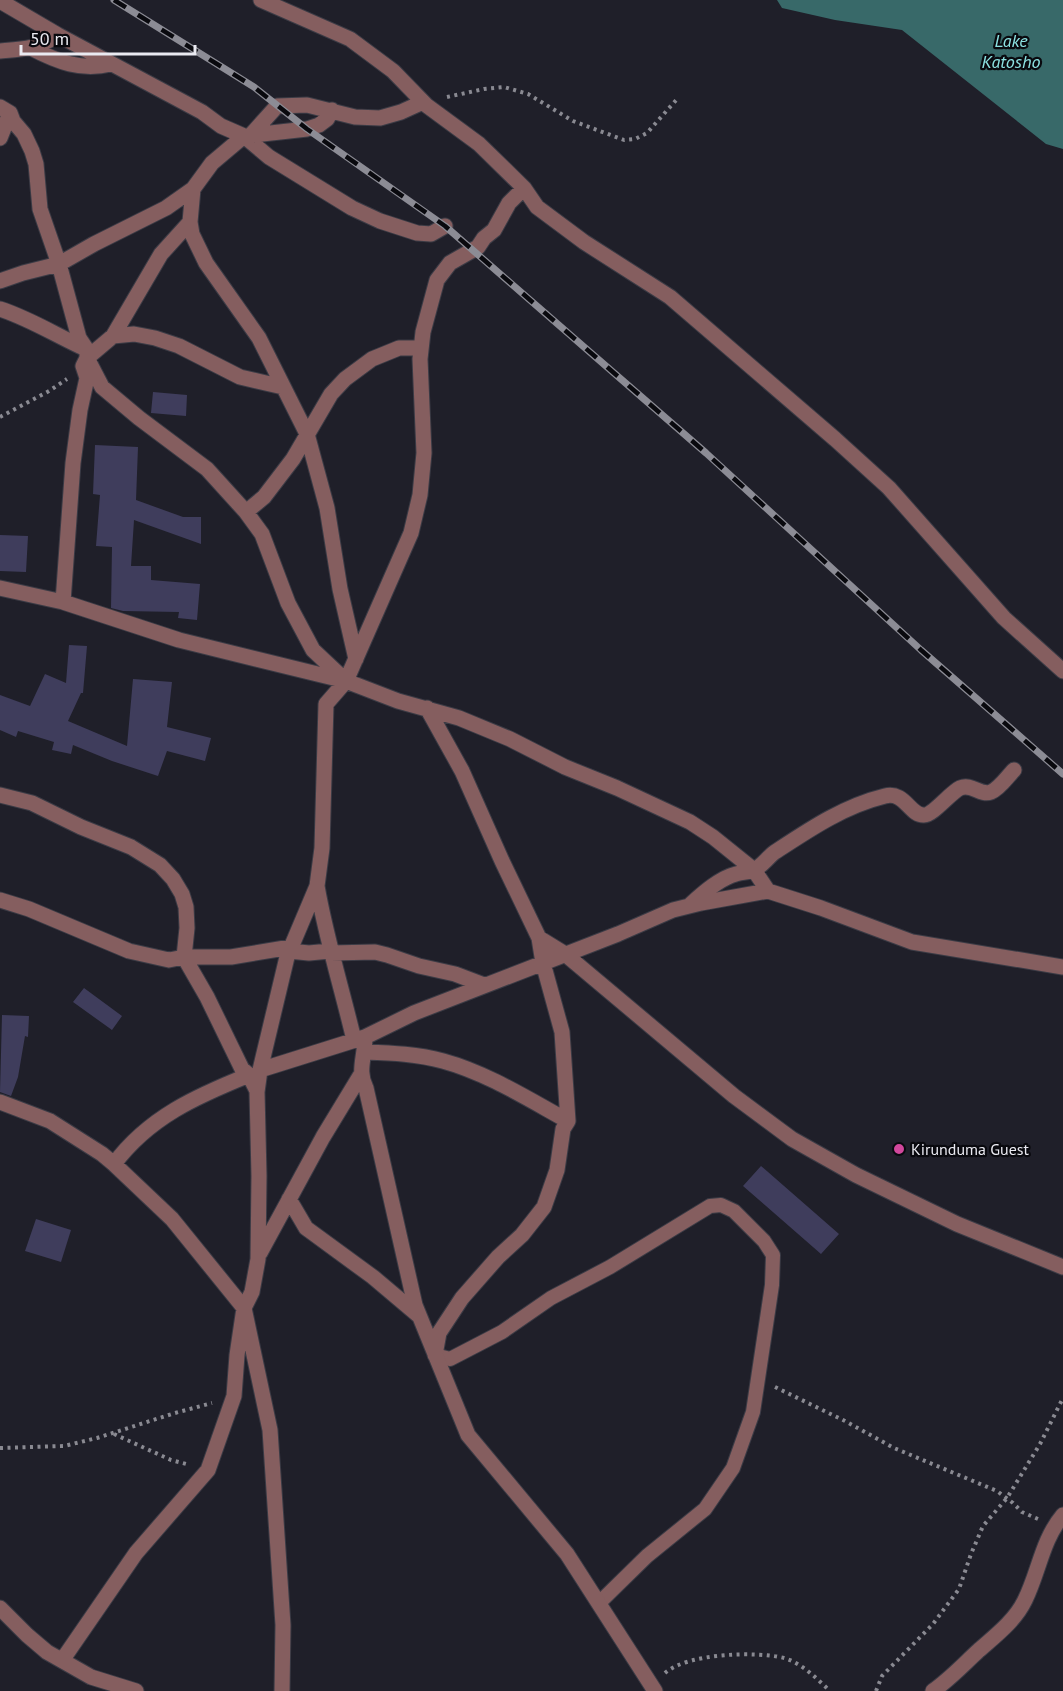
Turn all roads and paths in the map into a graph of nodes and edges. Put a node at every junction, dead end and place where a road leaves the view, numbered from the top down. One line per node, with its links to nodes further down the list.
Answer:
1 (261, 0): 4 (street)
2 (292, 0): 4 (street)
3 (0, 1): 5 (street)
4 (309, 21): 10 (street)
5 (58, 35): 6 (street); 8 (street)
6 (31, 48): 7 (street); 8 (street)
7 (0, 51)
8 (111, 64): 13 (street)
9 (678, 98): 10 (path)
10 (425, 103): 12 (street); 15 (street)
11 (5, 110): 14 (street); 19 (street)
12 (332, 110): 13 (street); 13 (street)
13 (247, 136): 16 (street); 18 (street)
14 (0, 138)
15 (524, 188): 23 (street); 32 (street)
16 (193, 189): 17 (street); 19 (street)
17 (190, 222): 22 (street); 25 (street)
18 (445, 226)
19 (59, 264): 20 (street); 24 (street)
20 (0, 281)
21 (0, 309): 24 (street)
22 (113, 336): 24 (street); 25 (street)
23 (421, 348): 27 (street); 31 (street)
24 (85, 358): 26 (path); 28 (street); 30 (street)
25 (283, 387): 27 (street)
26 (0, 417)
27 (307, 434): 28 (street); 31 (street)
28 (246, 512): 33 (street)
29 (0, 588): 30 (street)
30 (63, 602): 33 (street)
31 (356, 659): 33 (street)
32 (1063, 671)
33 (346, 681): 34 (street); 38 (street)
34 (427, 708): 37 (street); 42 (street)
35 (1014, 770): 37 (street)
36 (0, 795): 46 (street)
37 (754, 870): 39 (street); 41 (street)
38 (317, 886): 43 (street); 44 (street)
39 (768, 891): 41 (street); 48 (street)
40 (0, 900): 46 (street)
41 (688, 907): 45 (street)
42 (539, 938): 45 (street); 47 (street)
43 (290, 949): 44 (street); 46 (street); 51 (street)
44 (331, 952): 49 (street); 50 (street)
45 (565, 954): 47 (street); 58 (street)
46 (184, 957): 51 (street)
47 (543, 963): 49 (street); 54 (street)
48 (1063, 967)
49 (484, 985): 50 (street)
50 (361, 1043): 51 (street); 52 (street); 54 (street)
51 (255, 1072): 55 (street); 57 (street)
52 (360, 1076): 56 (street); 60 (street)
53 (0, 1102): 55 (street)
54 (568, 1120): 61 (street)
55 (114, 1164): 59 (street)
56 (289, 1199): 57 (street); 60 (street)
57 (258, 1259): 59 (street)
58 (1063, 1267)
59 (244, 1308): 63 (street); 75 (street)
60 (418, 1315): 61 (street)
61 (435, 1355): 62 (lane); 70 (street)
62 (758, 1379): 68 (path); 70 (lane)
63 (234, 1396): 65 (path); 67 (street)
64 (1063, 1398): 68 (path)
65 (113, 1433): 66 (path); 67 (path)
66 (0, 1449)
67 (208, 1470): 72 (street)
68 (1007, 1498): 69 (path); 77 (path)
69 (1060, 1519): 78 (street)
70 (599, 1603): 73 (street)
71 (0, 1608): 72 (street)
72 (63, 1659): 74 (street)
73 (653, 1688): 76 (path)
74 (136, 1691)
75 (282, 1691)
76 (830, 1691)
77 (876, 1691)
78 (933, 1691)

